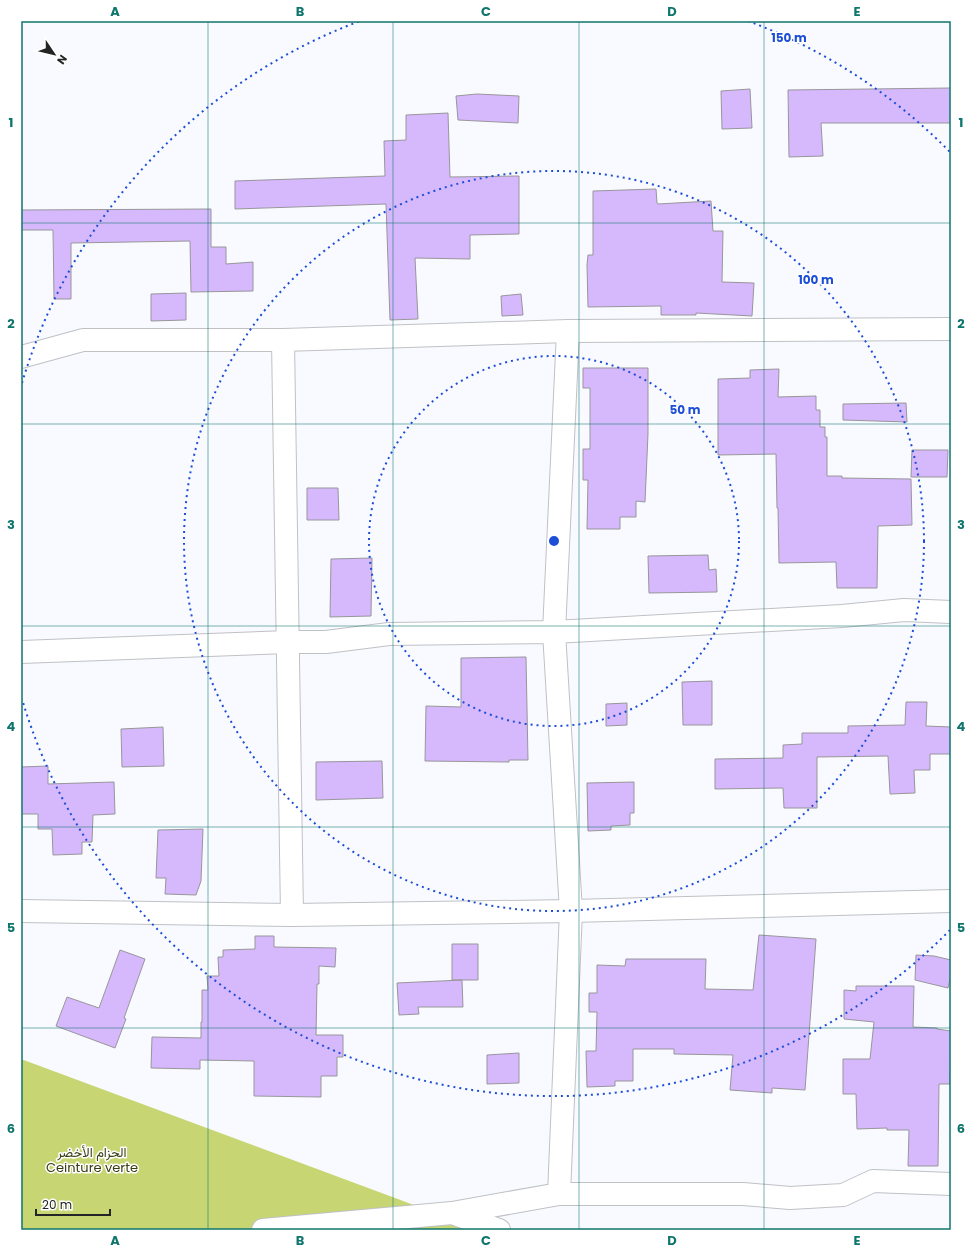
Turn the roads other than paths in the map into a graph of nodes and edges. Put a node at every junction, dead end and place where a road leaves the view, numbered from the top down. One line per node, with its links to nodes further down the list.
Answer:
1 (951, 329): 2 (street)
2 (568, 332): 3 (street); 6 (street)
3 (283, 340): 4 (street); 7 (street)
4 (21, 357)
5 (951, 612): 6 (street)
6 (554, 632): 7 (street); 11 (street)
7 (288, 642): 8 (street); 12 (street)
8 (21, 652)
9 (951, 901): 11 (street)
10 (21, 911): 12 (street)
11 (571, 911): 12 (street); 14 (street)
12 (292, 915)
13 (951, 1184): 14 (street)
14 (559, 1194): 15 (street)
15 (452, 1213): 16 (street); 17 (street)
16 (263, 1230)
17 (498, 1230)

